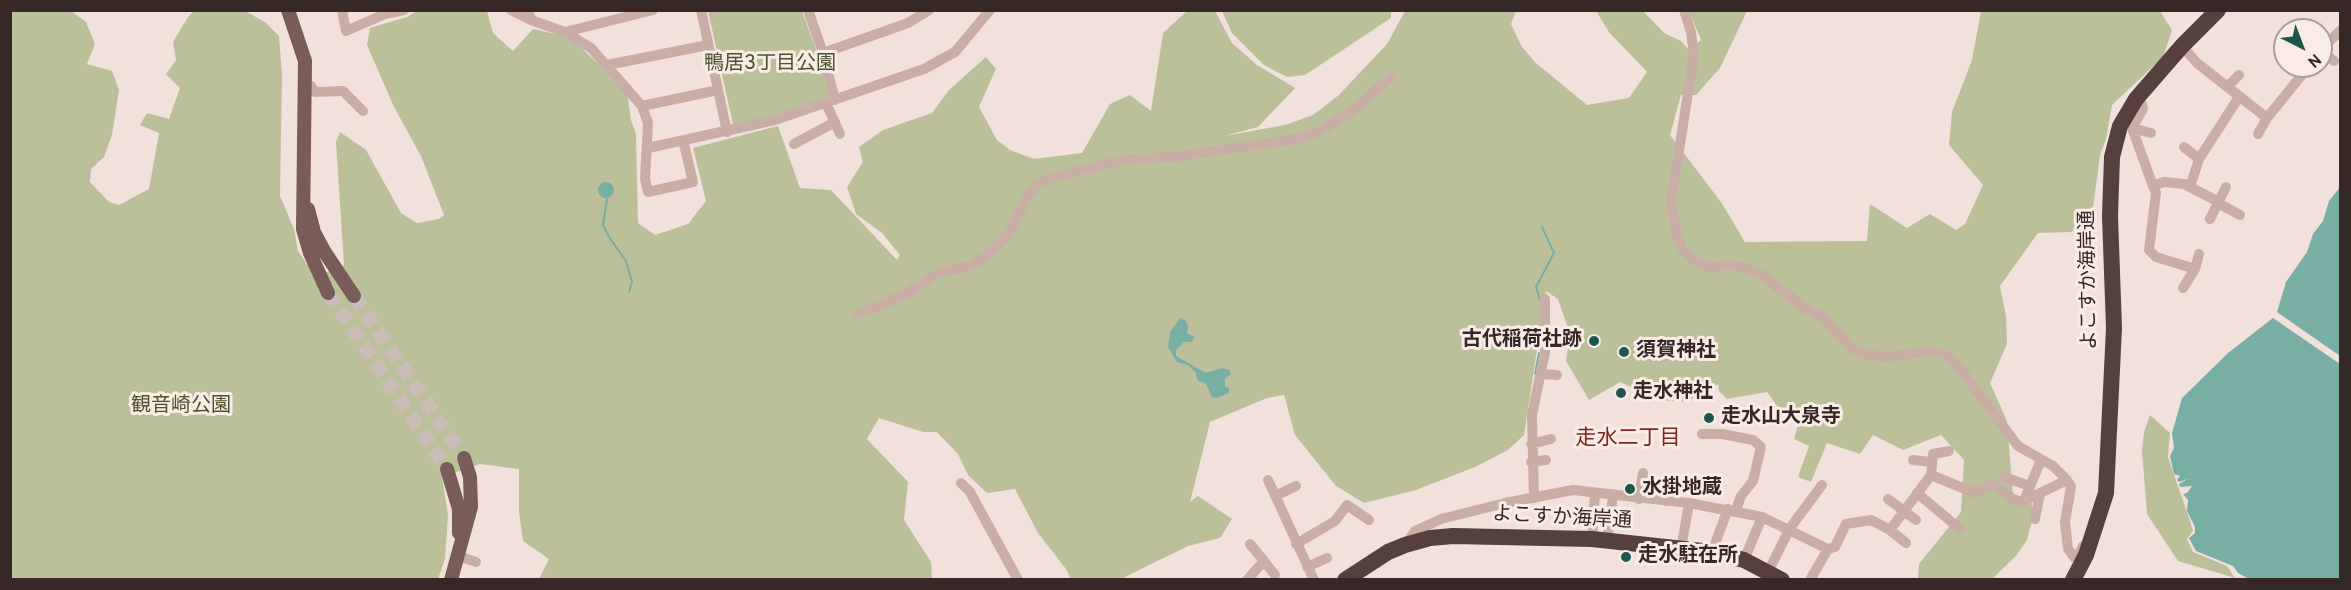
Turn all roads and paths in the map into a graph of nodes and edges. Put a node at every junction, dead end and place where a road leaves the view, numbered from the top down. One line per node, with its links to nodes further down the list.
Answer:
1 (288, 10): 22 (main road)
2 (342, 10): 3 (street)
3 (404, 10)
4 (511, 10): 13 (street)
5 (653, 10): 14 (street)
6 (700, 10): 15 (street)
7 (822, 10): 12 (street)
8 (929, 10): 17 (street)
9 (990, 10): 27 (street)
10 (1684, 10): 65 (street)
11 (2218, 10): 16 (highway, よこすか海岸通)
12 (809, 13): 17 (street)
13 (530, 15): 14 (street)
14 (564, 32): 18 (street)
15 (708, 45): 18 (street); 24 (street)
16 (2182, 46): 23 (street); 26 (highway, よこすか海岸通)
17 (823, 53): 27 (street)
18 (607, 65): 28 (street)
19 (2239, 75): 23 (street)
20 (1391, 77): 55 (street)
21 (2299, 78): 30 (street)
22 (304, 86): 29 (street); 42 (main road)
23 (2226, 87): 25 (street)
24 (718, 90): 28 (street); 33 (street)
25 (2239, 97): 30 (street); 41 (street)
26 (2136, 99): 32 (street); 82 (highway, よこすか海岸通)
27 (830, 102): 31 (street); 33 (street)
28 (642, 106): 40 (street)
29 (363, 111)
30 (2267, 118): 36 (street)
31 (835, 122): 34 (street); 38 (street)
32 (2132, 128): 35 (street); 43 (street)
33 (727, 132): 37 (street)
34 (840, 134)
35 (2151, 134)
36 (2258, 134)
37 (683, 140): 40 (street); 40 (street)
38 (794, 144)
39 (2184, 147): 41 (street)
40 (648, 148)
41 (2199, 159): 44 (street)
42 (303, 180): 52 (main road); 53 (main road)
43 (2152, 186): 44 (street); 50 (street)
44 (2190, 187): 46 (street)
45 (2226, 187): 46 (street)
46 (2218, 202): 47 (street); 48 (street)
47 (2240, 215)
48 (2210, 219)
49 (2199, 254): 50 (street)
50 (2195, 269): 51 (street)
51 (2183, 288)
52 (328, 293)
53 (354, 296)
54 (1545, 299): 56 (street)
55 (859, 314)
56 (1541, 375): 57 (street); 60 (street)
57 (1557, 375)
58 (1702, 434): 92 (street)
59 (1551, 439): 60 (street)
60 (1531, 444): 66 (street)
61 (1949, 451): 67 (street)
62 (464, 458): 110 (main road)
63 (1546, 460): 66 (street)
64 (1913, 460): 67 (street)
65 (2041, 460): 73 (street); 78 (street)
66 (1531, 462): 85 (street)
67 (1932, 462): 70 (street)
68 (447, 469): 110 (main road)
69 (1642, 474): 86 (street)
70 (1931, 475): 80 (street); 89 (street)
71 (2004, 477): 78 (street)
72 (1268, 480): 83 (street)
73 (2067, 480): 81 (street); 82 (street)
74 (961, 483): 120 (street)
75 (1667, 483): 88 (street)
76 (1822, 485): 98 (street)
77 (1296, 486): 83 (street)
78 (2030, 486): 89 (street)
79 (1595, 493): 84 (street); 85 (street); 102 (street)
80 (1917, 493): 91 (street); 99 (street)
81 (2040, 493): 89 (street); 95 (street)
82 (2106, 493): 124 (highway, よこすか海岸通)
83 (1275, 496): 105 (street)
84 (1613, 496): 86 (street); 102 (street)
85 (1534, 498): 94 (street)
86 (1640, 499): 88 (street)
87 (1888, 499): 91 (street)
88 (1666, 501): 90 (street)
89 (2024, 501)
90 (1689, 503): 92 (street); 107 (street)
91 (1905, 509): 97 (street); 100 (street)
92 (1732, 510): 93 (street); 109 (street)
93 (1762, 517): 98 (street); 112 (street)
94 (1441, 519): 101 (street); 106 (street)
95 (2035, 519)
96 (1369, 520): 105 (street)
97 (1917, 520)
98 (1790, 528): 108 (street); 117 (street)
99 (1960, 529)
100 (1890, 530): 103 (street); 108 (street)
101 (1443, 536): 102 (highway, よこすか海岸通); 106 (highway, よこすか海岸通)
102 (1599, 540): 107 (highway, よこすか海岸通)
103 (1906, 543)
104 (1250, 544): 113 (street)
105 (1296, 544): 115 (street)
106 (1405, 545): 123 (highway, よこすか海岸通)
107 (1681, 549): 109 (highway, よこすか海岸通)
108 (1828, 549): 118 (street)
109 (1712, 552): 112 (highway, よこすか海岸通)
110 (458, 556): 114 (street); 119 (main road)
111 (1326, 558): 115 (street)
112 (1744, 560): 117 (highway, よこすか海岸通)
113 (1264, 561): 116 (street); 121 (street)
114 (476, 562)
115 (1307, 567): 122 (street)
116 (1275, 575)
117 (1775, 576)
118 (1814, 578)
119 (451, 579)
120 (1018, 579)
121 (1247, 579)
122 (1314, 579)
123 (1345, 579)
124 (2073, 579)

